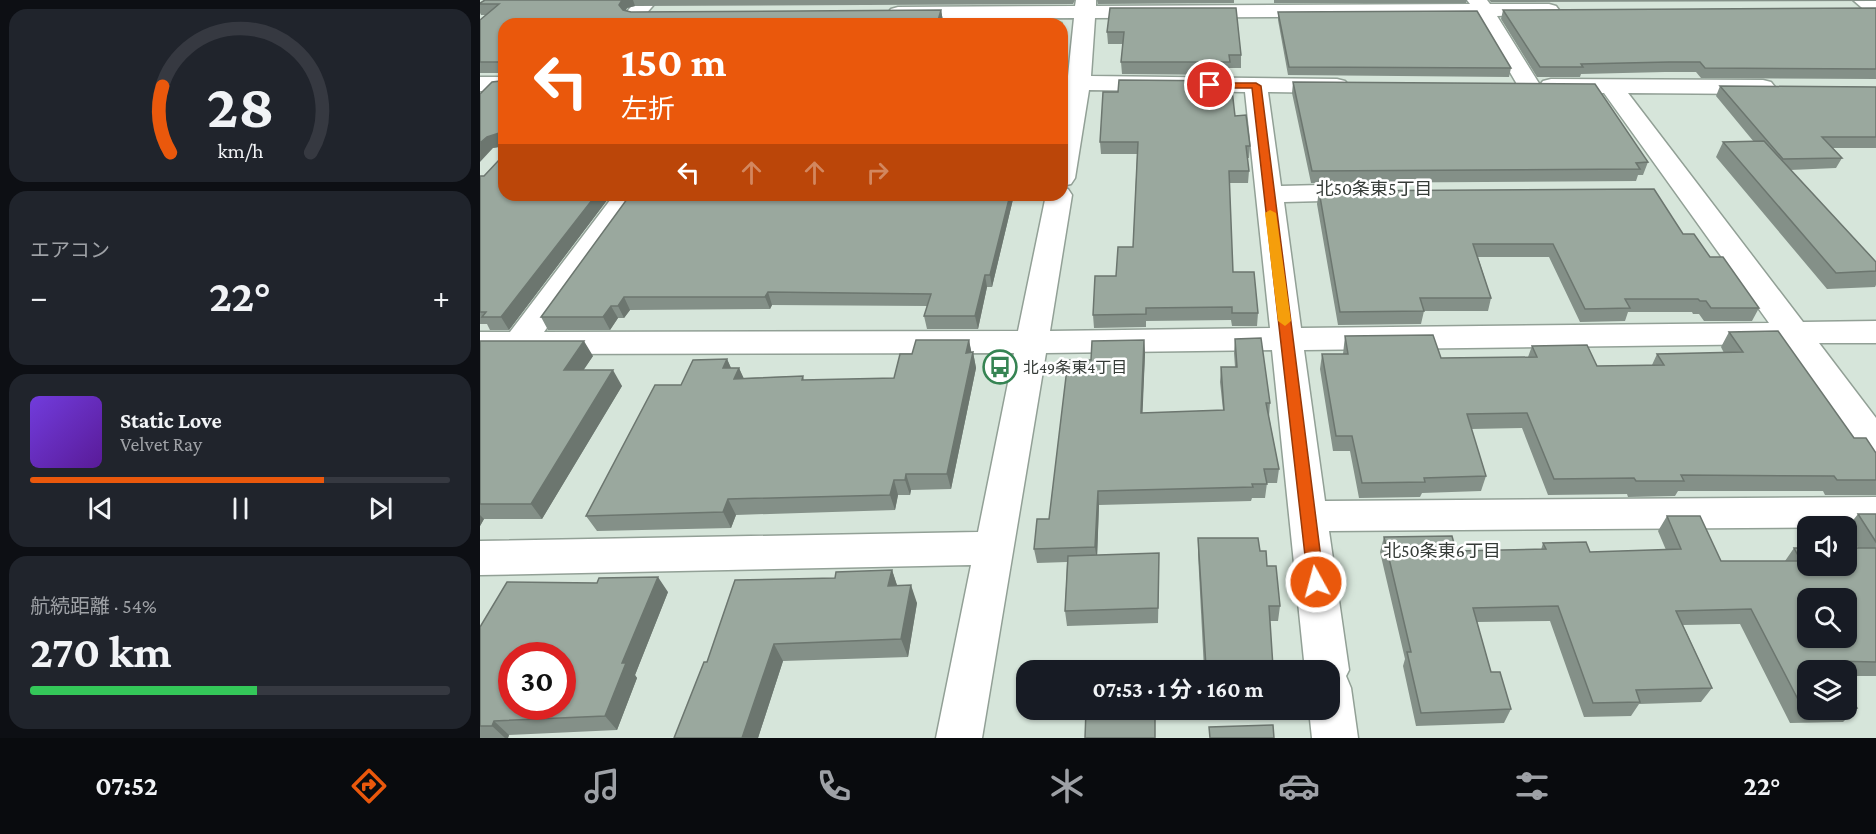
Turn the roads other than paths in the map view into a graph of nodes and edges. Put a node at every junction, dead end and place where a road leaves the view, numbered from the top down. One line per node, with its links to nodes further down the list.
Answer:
1 (1480, 5): 2 (street); 3 (street); 11 (street)
2 (1085, 6): 4 (street); 5 (street)
3 (1565, 10)
4 (881, 13)
5 (1071, 83): 8 (street); 14 (street)
6 (480, 84): 7 (street)
7 (498, 84)
8 (1256, 86): 9 (street); 16 (street)
9 (1363, 86)
10 (1506, 86): 11 (street)
11 (1529, 86): 12 (street)
12 (1611, 86): 13 (street); 19 (street)
13 (1784, 87)
14 (1068, 115)
15 (1390, 192): 16 (street)
16 (1268, 194): 21 (street)
17 (624, 201): 24 (street)
18 (1058, 201): 22 (street)
19 (1793, 332): 20 (street); 21 (street); 25 (street)
20 (1876, 332)
21 (1287, 339): 22 (street); 27 (street)
22 (1032, 342): 24 (street); 28 (street)
23 (480, 343): 24 (street)
24 (519, 343)
25 (1876, 444)
26 (1876, 512): 27 (street)
27 (1308, 516): 30 (street)
28 (994, 548): 29 (street); 32 (street)
29 (480, 558)
30 (1326, 660)
31 (1333, 720): 33 (street)
32 (959, 738)
33 (1335, 738)

